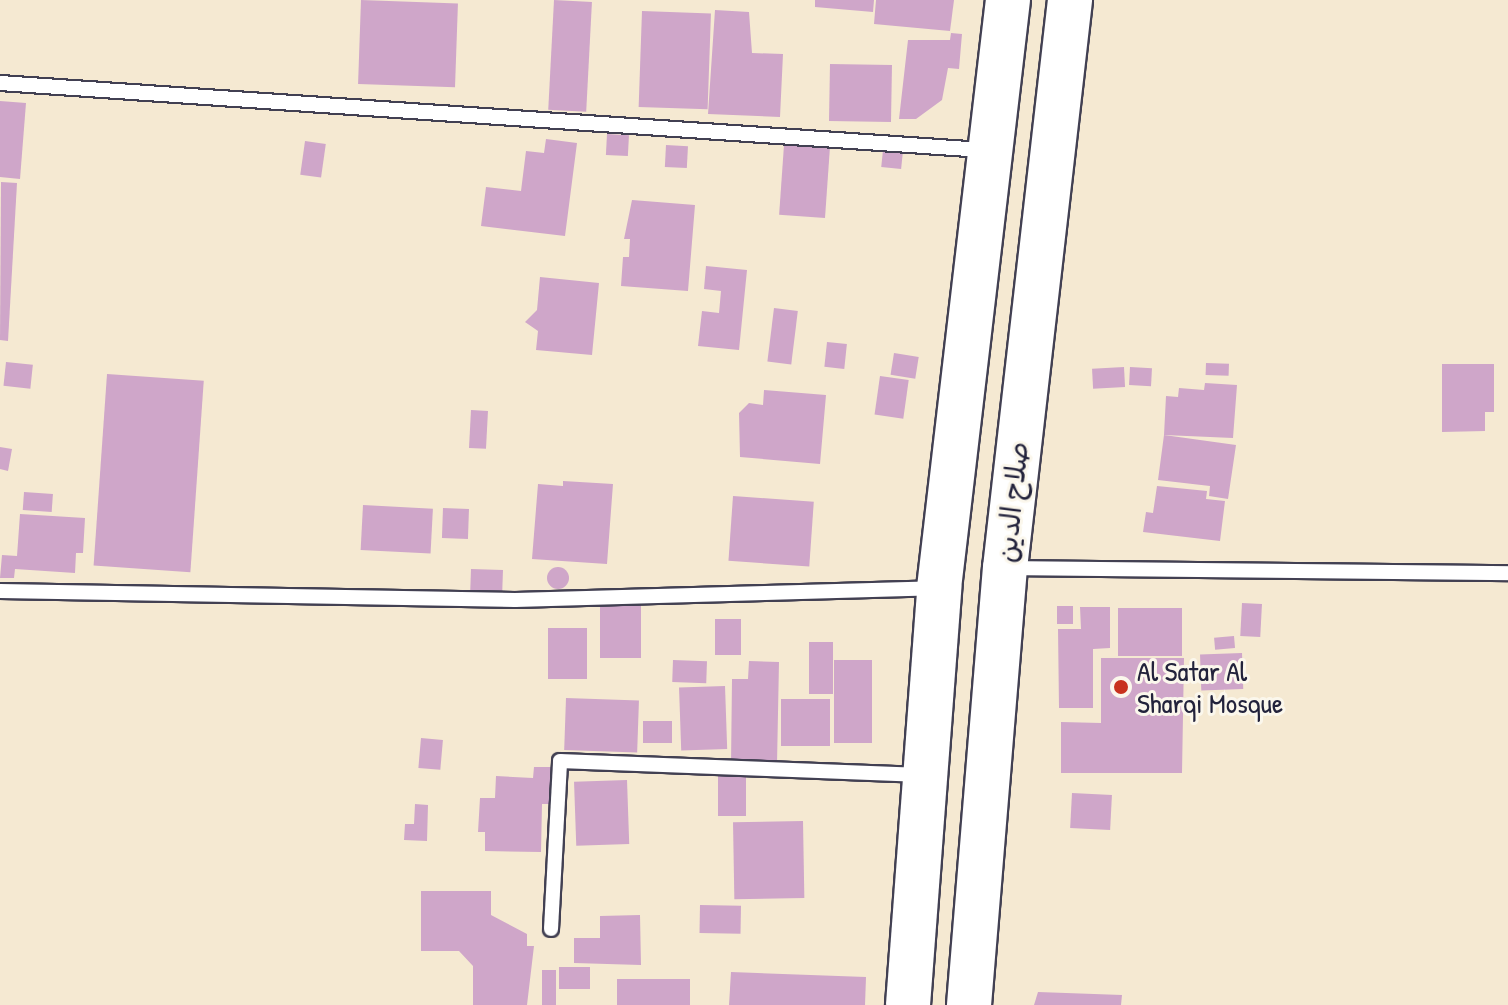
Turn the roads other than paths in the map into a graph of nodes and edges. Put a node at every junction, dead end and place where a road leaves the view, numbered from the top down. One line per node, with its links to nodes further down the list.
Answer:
1 (1008, 0): 4 (highway)
2 (1070, 0): 5 (highway, صلاح الدين)
3 (0, 83): 4 (lane)
4 (992, 151): 7 (highway)
5 (1005, 568): 6 (lane); 12 (highway, صلاح الدين)
6 (1508, 573)
7 (939, 588): 8 (lane); 9 (highway)
8 (0, 591)
9 (926, 775): 10 (lane); 11 (highway)
10 (551, 929)
11 (908, 1005)
12 (969, 1005)

